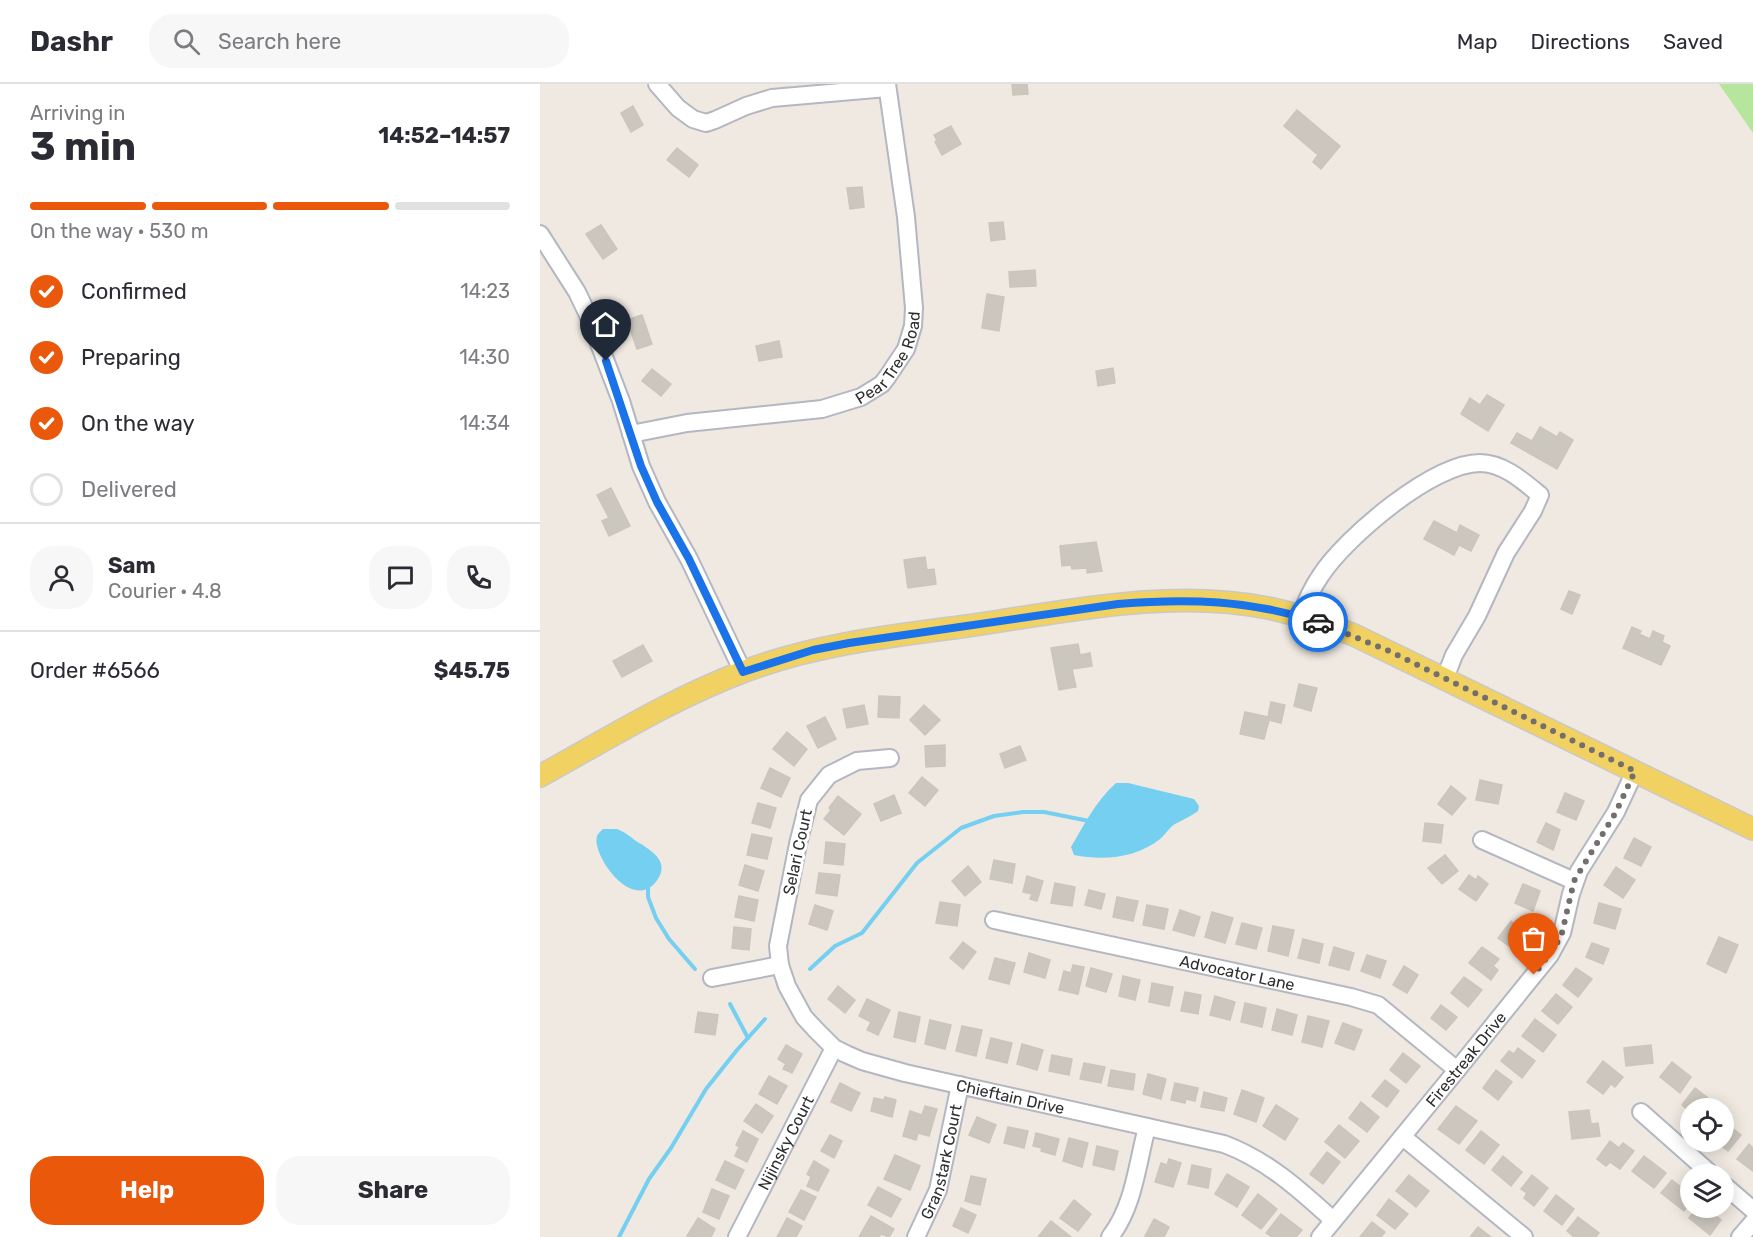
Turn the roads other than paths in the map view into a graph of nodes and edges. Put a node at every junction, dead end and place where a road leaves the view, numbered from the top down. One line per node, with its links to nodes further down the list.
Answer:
1 (657, 84): 2 (street)
2 (887, 86): 4 (street, Pear Tree Road)
3 (540, 234): 4 (street)
4 (631, 434): 6 (street)
5 (1301, 616): 6 (main road); 7 (main road); 7 (street)
6 (743, 672): 10 (main road)
7 (1445, 678): 9 (main road)
8 (890, 758): 15 (street, Selari Court)
9 (1635, 771): 11 (main road); 13 (street, Firestreak Drive)
10 (540, 776)
11 (1753, 829)
12 (1482, 840): 13 (street)
13 (1574, 881): 18 (street, Firestreak Drive)
14 (994, 920): 18 (street, Advocator Lane)
15 (780, 965): 16 (street); 17 (street, Chieftain Drive)
16 (712, 978)
17 (834, 1047): 19 (street, Chieftain Drive); 28 (street, Nijinsky Court)
18 (1457, 1070): 22 (street, Firestreak Drive)
19 (960, 1085): 21 (street, Chieftain Drive); 29 (street, Granstark Court)
20 (1641, 1112): 23 (street)
21 (1147, 1127): 26 (street, Chieftain Drive); 30 (street)
22 (1403, 1137): 26 (street, Firestreak Drive); 32 (street)
23 (1700, 1164)
24 (1734, 1194): 25 (street)
25 (1753, 1210)
26 (1333, 1220): 31 (street, Firestreak Drive)
27 (1753, 1222): 33 (street)
28 (737, 1237)
29 (916, 1237)
30 (1110, 1237)
31 (1320, 1237)
32 (1524, 1237)
33 (1740, 1237)

